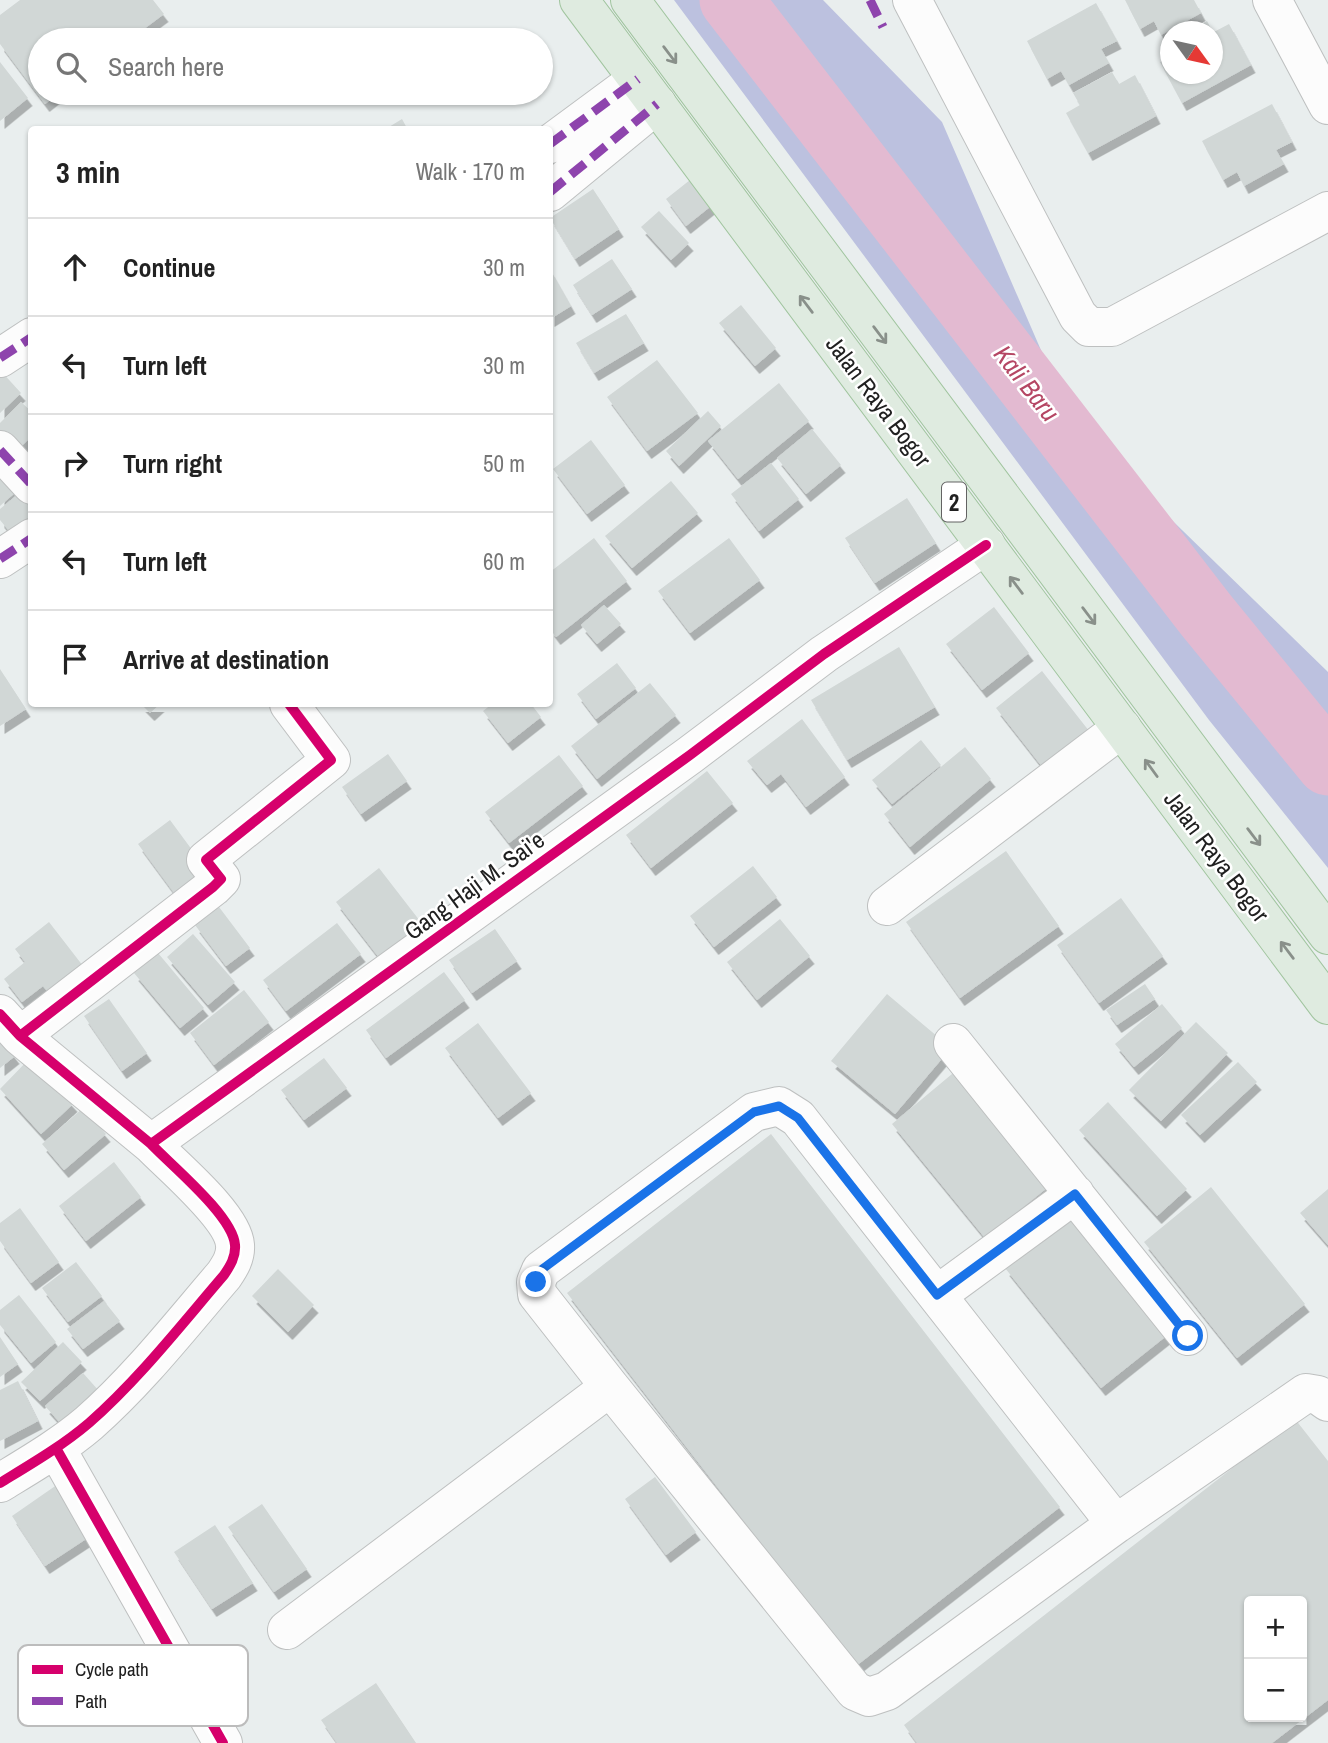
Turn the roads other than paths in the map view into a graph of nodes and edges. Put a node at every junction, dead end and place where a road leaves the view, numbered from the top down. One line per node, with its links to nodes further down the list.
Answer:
1 (579, 0): 5 (highway, Jalan Raya Bogor / 2)
2 (630, 0): 19 (highway, Jalan Raya Bogor / 2, one-way to 19)
3 (912, 0): 9 (street)
4 (1272, 0): 6 (street)
5 (647, 92): 7 (street); 8 (street); 15 (highway, Jalan Raya Bogor / 2, one-way to 5)
6 (1328, 105)
7 (553, 142)
8 (553, 189)
9 (1328, 211)
10 (28, 340): 11 (street)
11 (0, 358)
12 (0, 450): 13 (street)
13 (28, 481)
14 (28, 541): 16 (street)
15 (986, 545): 18 (highway, Jalan Raya Bogor / 2, one-way to 15); 26 (street, Gang Haji M. Sai'e)
16 (0, 559)
17 (291, 707): 24 (street)
18 (1122, 728): 20 (highway, Jalan Raya Bogor / 2, one-way to 18); 21 (street)
19 (1219, 790): 20 (highway); 22 (highway, Jalan Raya Bogor / 2, one-way to 22)
20 (1185, 814): 23 (highway, Jalan Raya Bogor / 2, one-way to 20)
21 (887, 906)
22 (1328, 935)
23 (1326, 999)
24 (10, 1025): 26 (street)
25 (953, 1043): 27 (street)
26 (151, 1144): 32 (street)
27 (1075, 1194): 28 (street); 29 (street)
28 (937, 1295): 30 (street); 34 (street)
29 (1188, 1336)
30 (610, 1387): 34 (street); 35 (street)
31 (1328, 1402): 34 (street)
32 (56, 1448): 33 (street); 36 (street)
33 (0, 1483)
34 (1116, 1524)
35 (287, 1630)
36 (168, 1645)
37 (213, 1726): 38 (street)
38 (223, 1743)

